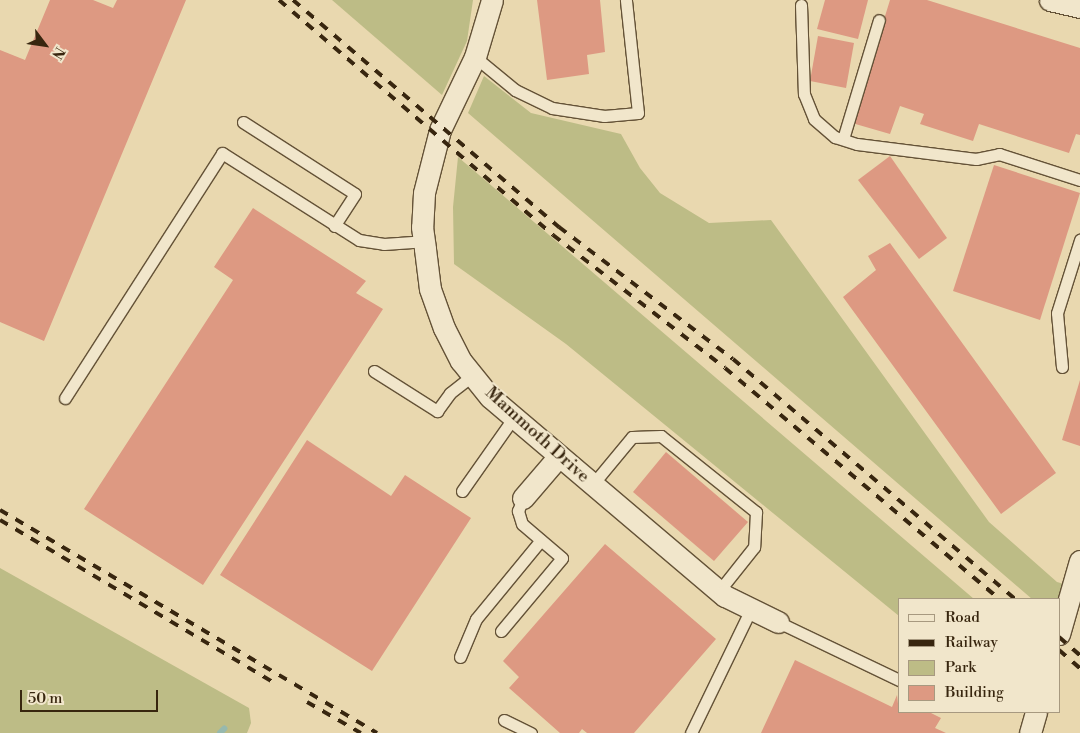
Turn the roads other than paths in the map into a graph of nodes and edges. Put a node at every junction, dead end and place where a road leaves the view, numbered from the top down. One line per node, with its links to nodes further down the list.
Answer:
1 (492, 0): 7 (street, Mammoth Drive)
2 (626, 0): 7 (lane)
3 (1050, 0): 5 (street)
4 (801, 5): 9 (lane)
5 (1080, 6)
6 (879, 20): 9 (lane)
7 (474, 57): 13 (street, Mammoth Drive)
8 (243, 122): 11 (lane)
9 (843, 139): 10 (lane)
10 (1080, 180)
11 (334, 226): 13 (lane); 17 (lane)
12 (1080, 240): 14 (lane)
13 (423, 241): 16 (street, Mammoth Drive)
14 (1062, 367)
15 (374, 371): 16 (lane)
16 (473, 375): 18 (street, Mammoth Drive)
17 (65, 398)
18 (514, 417): 19 (street, Mammoth Drive); 21 (lane)
19 (559, 456): 20 (street, Mammoth Drive); 22 (street)
20 (593, 484): 25 (street, Mammoth Drive); 25 (lane)
21 (462, 491)
22 (523, 498): 23 (lane)
23 (541, 540): 28 (lane); 30 (lane)
24 (1080, 561): 29 (street)
25 (719, 591): 26 (street, Mammoth Drive)
26 (751, 609): 27 (street, Mammoth Drive); 35 (lane)
27 (778, 622): 31 (lane)
28 (501, 631)
29 (1060, 631)
30 (460, 657)
31 (898, 680)
32 (1036, 713): 36 (street)
33 (504, 720): 34 (lane)
34 (531, 733)
35 (691, 733)
36 (1030, 733)

